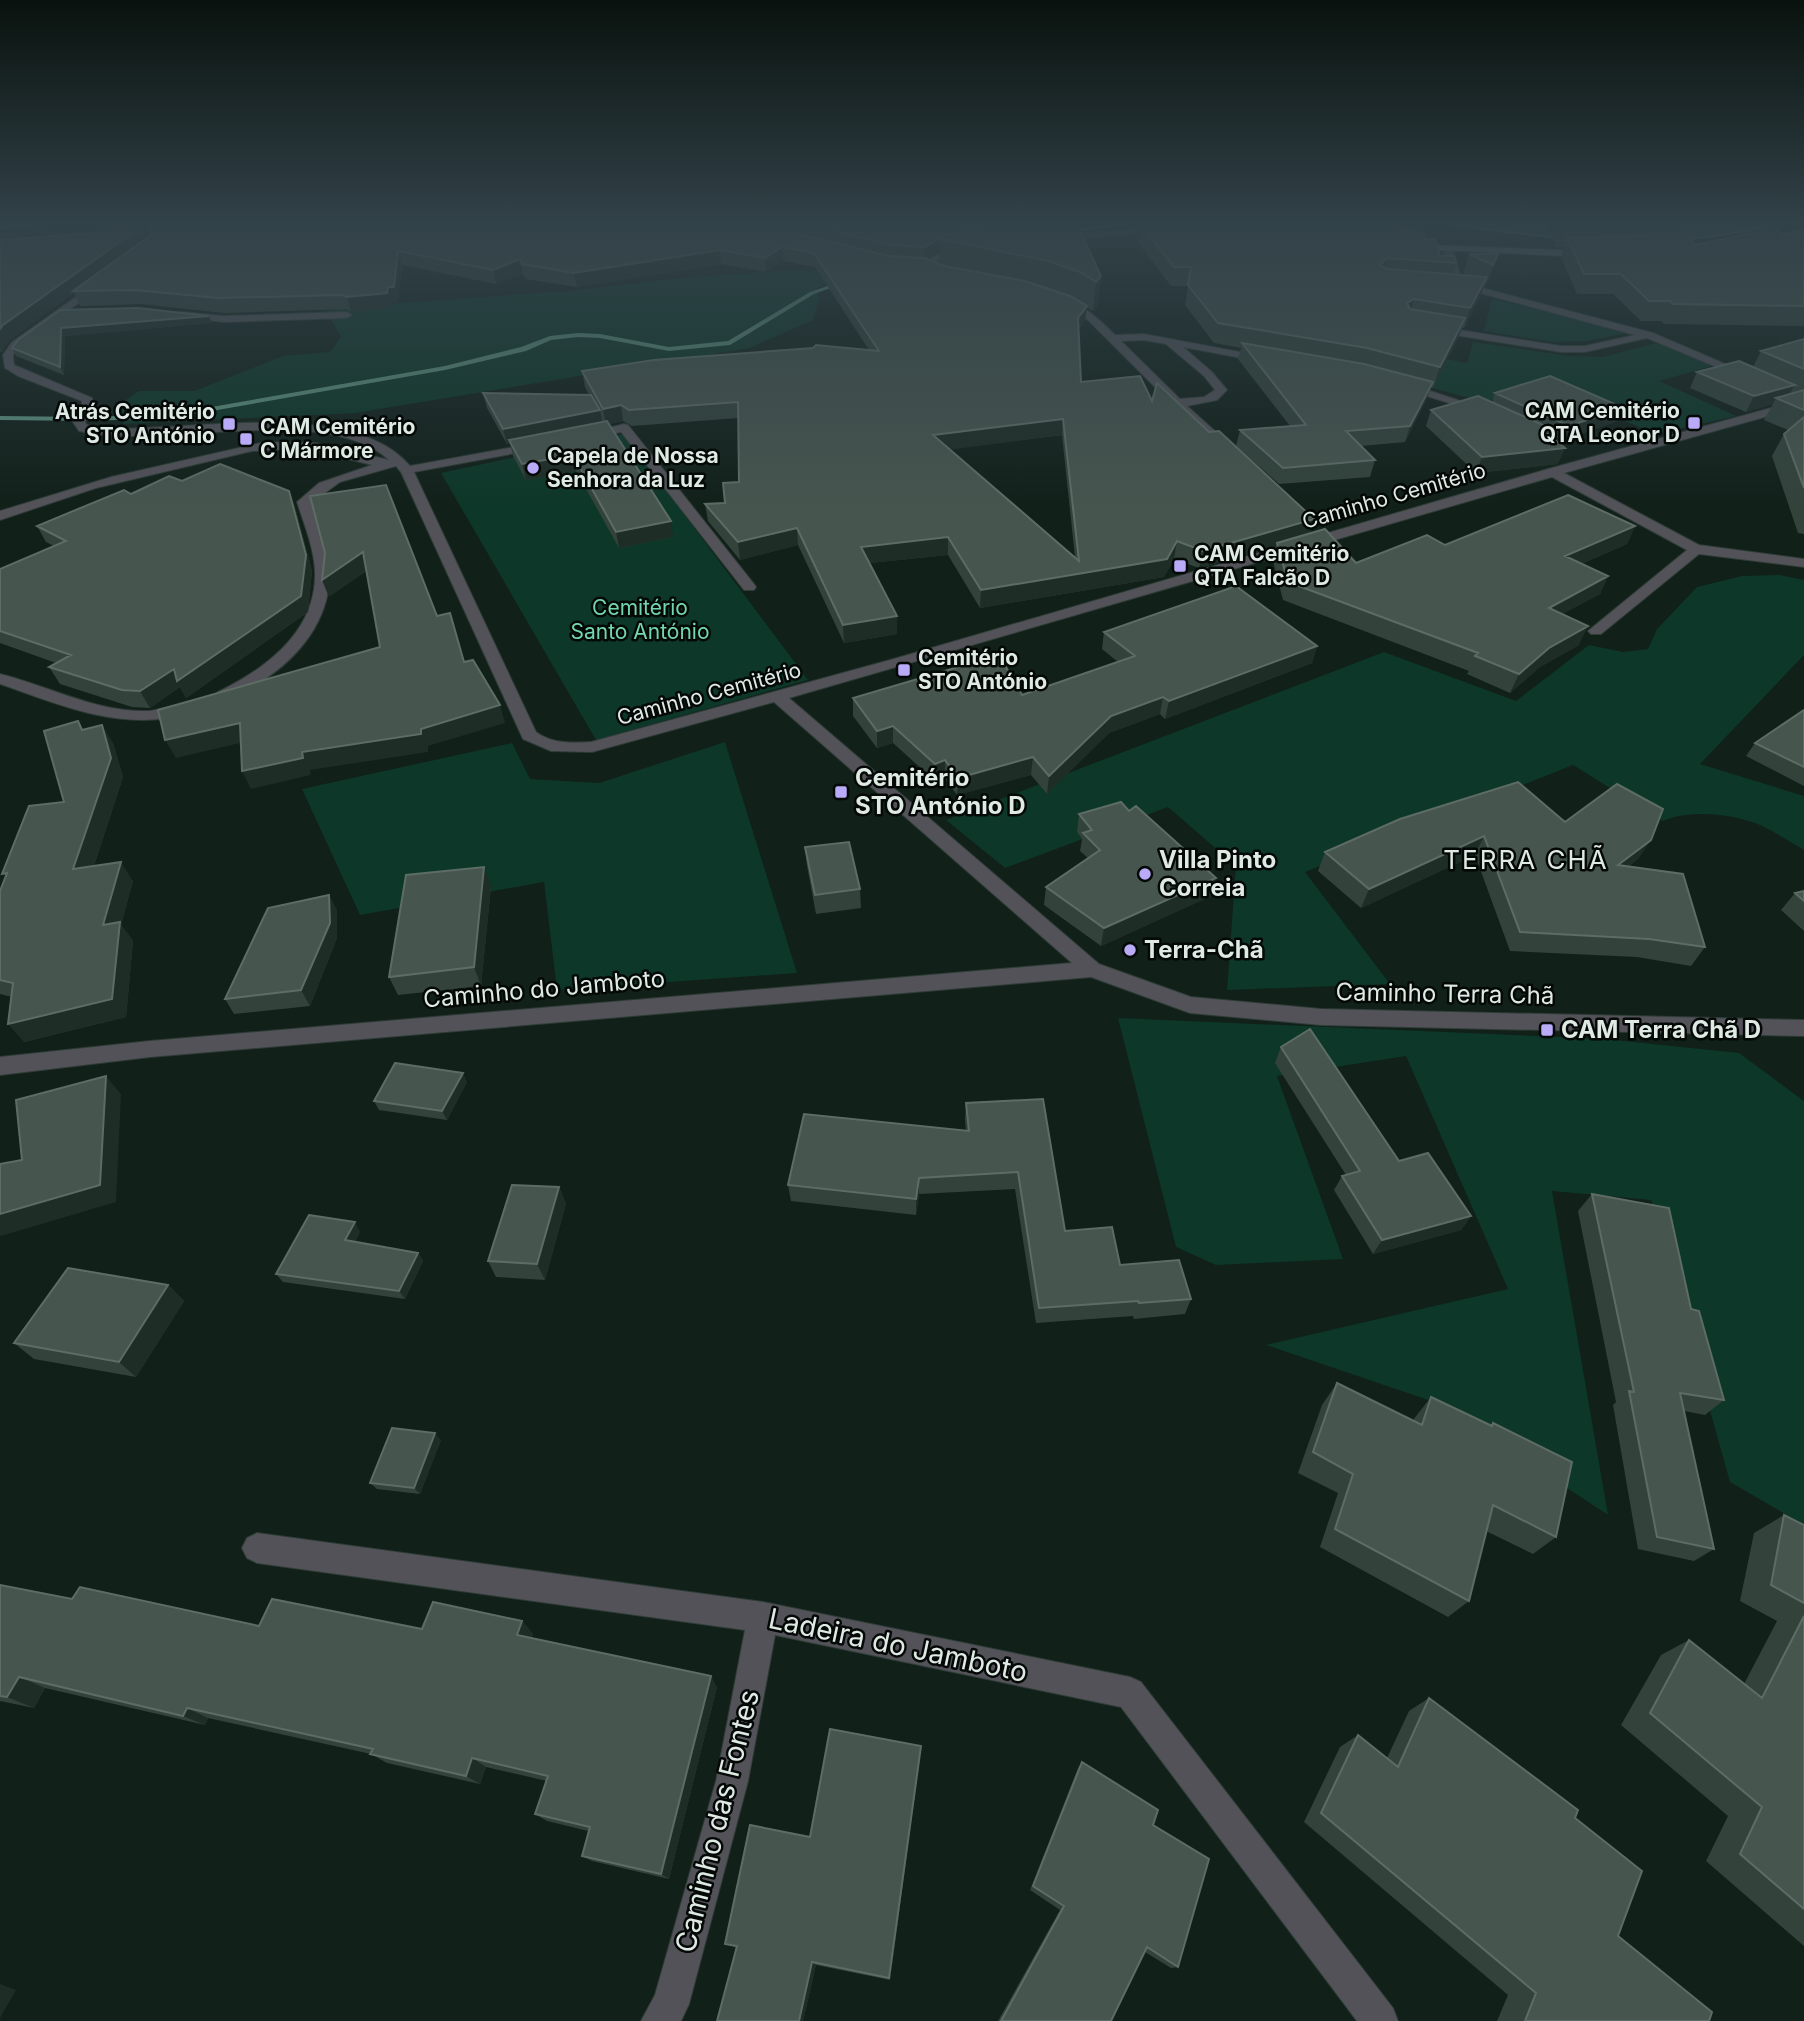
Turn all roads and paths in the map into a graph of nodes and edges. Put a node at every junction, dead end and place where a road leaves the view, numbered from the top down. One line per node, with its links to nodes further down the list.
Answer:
1 (52, 318): 18 (street)
2 (210, 318): 3 (street)
3 (265, 318)
4 (1091, 318): 8 (street)
5 (1586, 318): 7 (street)
6 (1421, 327): 7 (street)
7 (1649, 335): 11 (street)
8 (1111, 338): 9 (street); 15 (street)
9 (1169, 341): 10 (street); 15 (street)
10 (1283, 362)
11 (1756, 380)
12 (1385, 381): 16 (street)
13 (1792, 396): 14 (street)
14 (1804, 401): 19 (street, Caminho Cemitério)
15 (1177, 403): 17 (street)
16 (1495, 416)
17 (1237, 457)
18 (398, 465): 20 (street); 23 (street); 25 (street); 26 (street, Caminho Cemitério)
19 (1552, 472): 21 (street); 26 (street, Caminho Cemitério)
20 (0, 516)
21 (1696, 549): 22 (street); 24 (street)
22 (1804, 564)
23 (749, 587)
24 (1595, 631)
25 (0, 679)
26 (778, 697): 27 (street)
27 (1092, 969): 28 (street, Caminho Terra Chã); 29 (street, Caminho do Jamboto)
28 (1804, 1028)
29 (0, 1066)
30 (257, 1548): 31 (street, Ladeira do Jamboto)
31 (763, 1617): 32 (street, Caminho das Fontes); 33 (street, Ladeira do Jamboto)
32 (659, 2021)
33 (1380, 2021)

